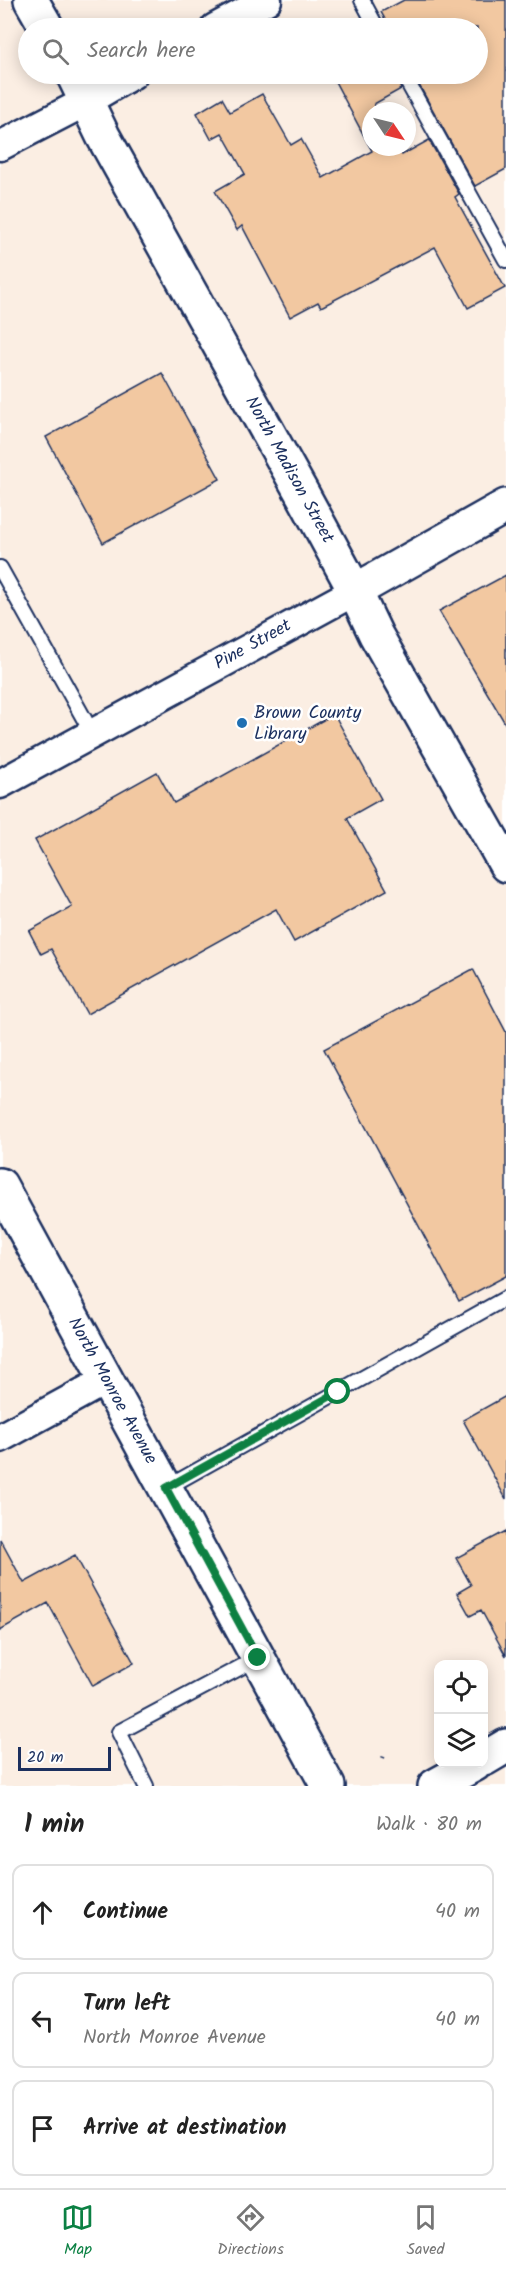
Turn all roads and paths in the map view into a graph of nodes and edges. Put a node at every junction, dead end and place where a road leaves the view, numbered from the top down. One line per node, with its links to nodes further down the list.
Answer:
1 (31, 0): 4 (main road)
2 (267, 0): 5 (street)
3 (362, 0): 6 (lane)
4 (41, 18)
5 (234, 18)
6 (372, 18)
7 (409, 84): 10 (lane)
8 (80, 87): 9 (street); 13 (main road, North Madison Street)
9 (0, 146)
10 (506, 260)
11 (506, 506): 13 (main road, Pine Street)
12 (0, 568): 14 (lane)
13 (355, 591): 14 (street, Pine Street); 16 (main road, North Madison Street)
14 (92, 733): 15 (street, Pine Street)
15 (0, 784)
16 (506, 865)
17 (0, 1185): 19 (main road, North Monroe Avenue)
18 (506, 1298): 21 (lane)
19 (106, 1380): 20 (street); 21 (main road, North Monroe Avenue)
20 (0, 1438)
21 (166, 1488): 22 (main road, North Monroe Avenue)
22 (258, 1658): 26 (lane); 27 (main road, North Monroe Avenue)
23 (506, 1746): 24 (main road)
24 (488, 1756)
25 (468, 1768): 28 (main road)
26 (146, 1786)
27 (328, 1786)
28 (435, 1786)

